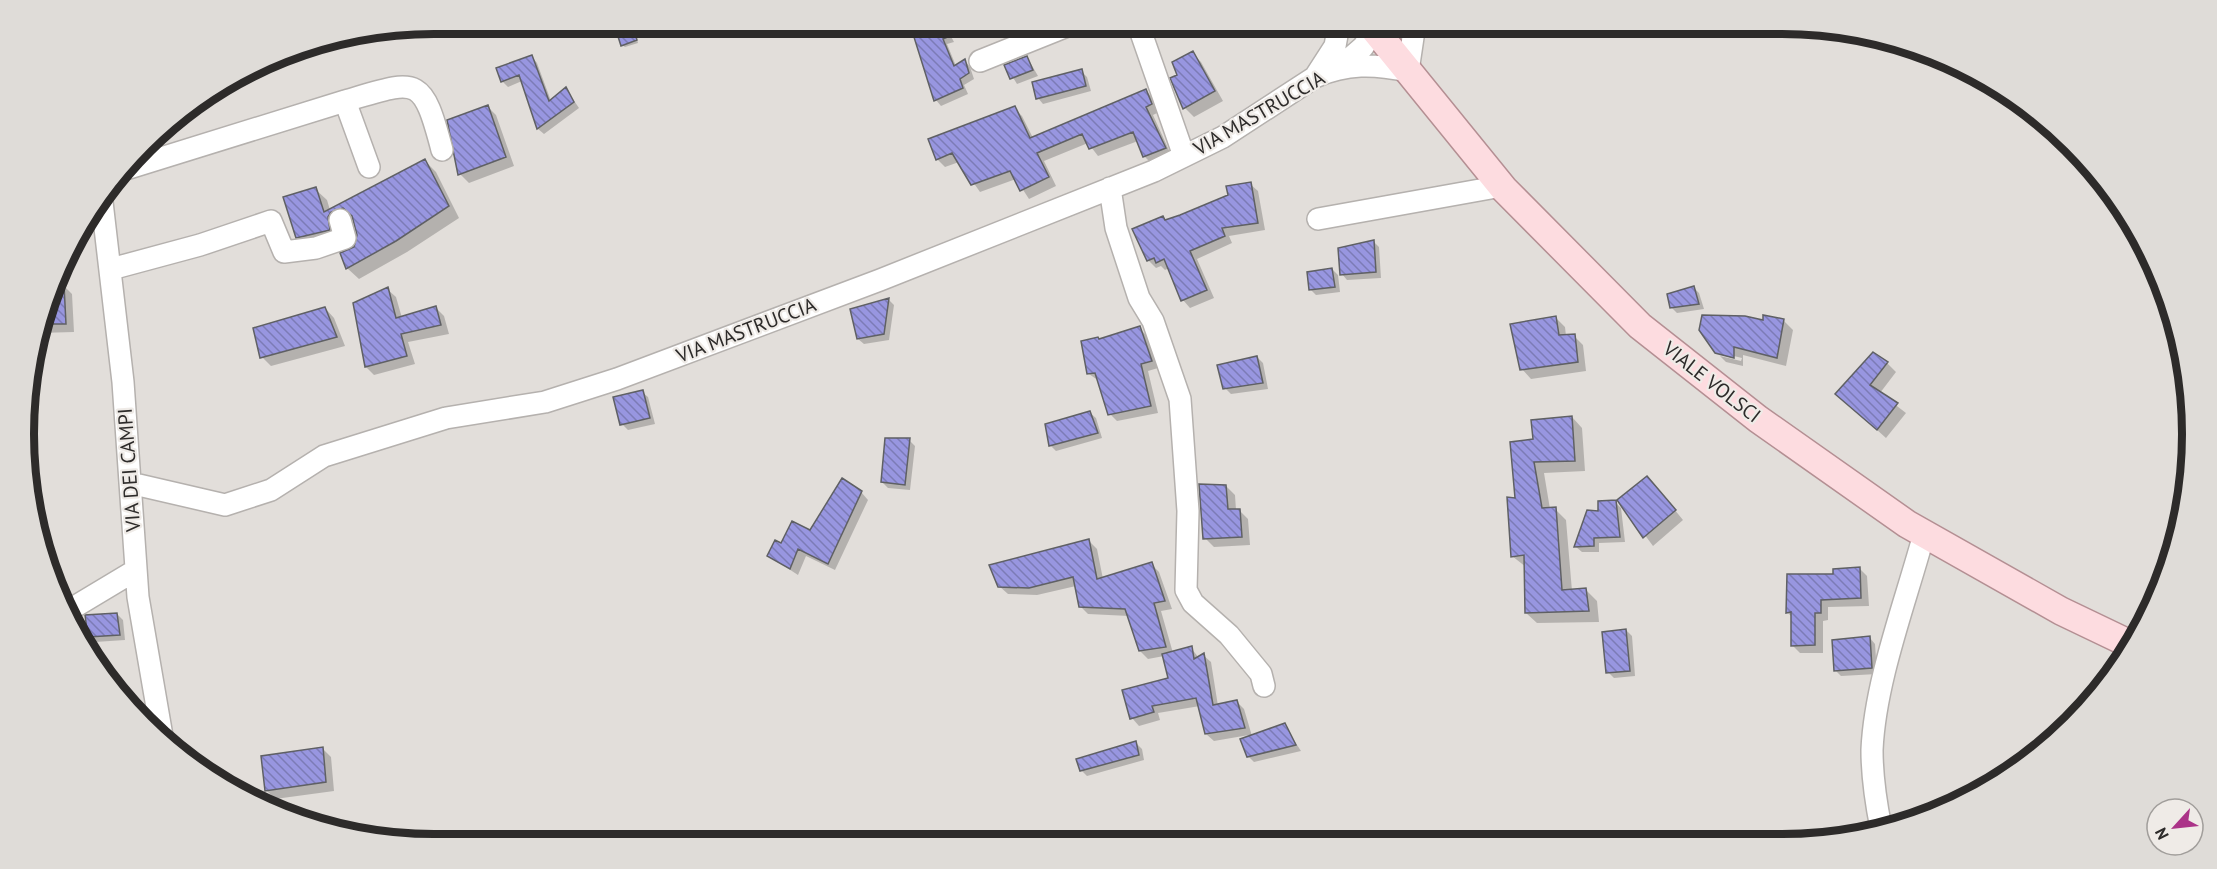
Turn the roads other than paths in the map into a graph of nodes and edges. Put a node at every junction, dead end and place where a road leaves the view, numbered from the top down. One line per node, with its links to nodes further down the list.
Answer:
1 (1047, 34): 9 (street)
2 (1141, 34): 15 (street)
3 (1337, 34): 8 (street)
4 (1359, 34): 8 (street)
5 (1371, 34): 10 (street)
6 (1383, 34): 11 (main road, VIALE VOLSCI)
7 (1414, 34): 11 (street)
8 (1335, 46): 12 (street)
9 (980, 61)
10 (1340, 67): 11 (street); 12 (street, VIA MASTRUCCIA)
11 (1408, 71): 18 (main road, VIALE VOLSCI)
12 (1315, 77): 15 (street, VIA MASTRUCCIA)
13 (345, 101): 14 (street); 16 (street); 17 (street)
14 (442, 150)
15 (1184, 156): 19 (street, VIA MASTRUCCIA)
16 (140, 165)
17 (369, 167)
18 (1502, 186): 21 (street); 25 (main road, VIALE VOLSCI)
19 (1110, 188): 24 (street, VIA MASTRUCCIA); 29 (street)
20 (103, 210): 23 (street, VIA DEI CAMPI)
21 (1318, 219)
22 (340, 220): 23 (street)
23 (111, 269): 24 (street, VIA DEI CAMPI)
24 (129, 483): 26 (street, VIA DEI CAMPI)
25 (1924, 534): 28 (main road, VIALE VOLSCI); 31 (street)
26 (136, 570): 27 (street); 30 (street, VIA DEI CAMPI)
27 (74, 607)
28 (2124, 641)
29 (1264, 686)
30 (160, 725)
31 (1880, 822)

